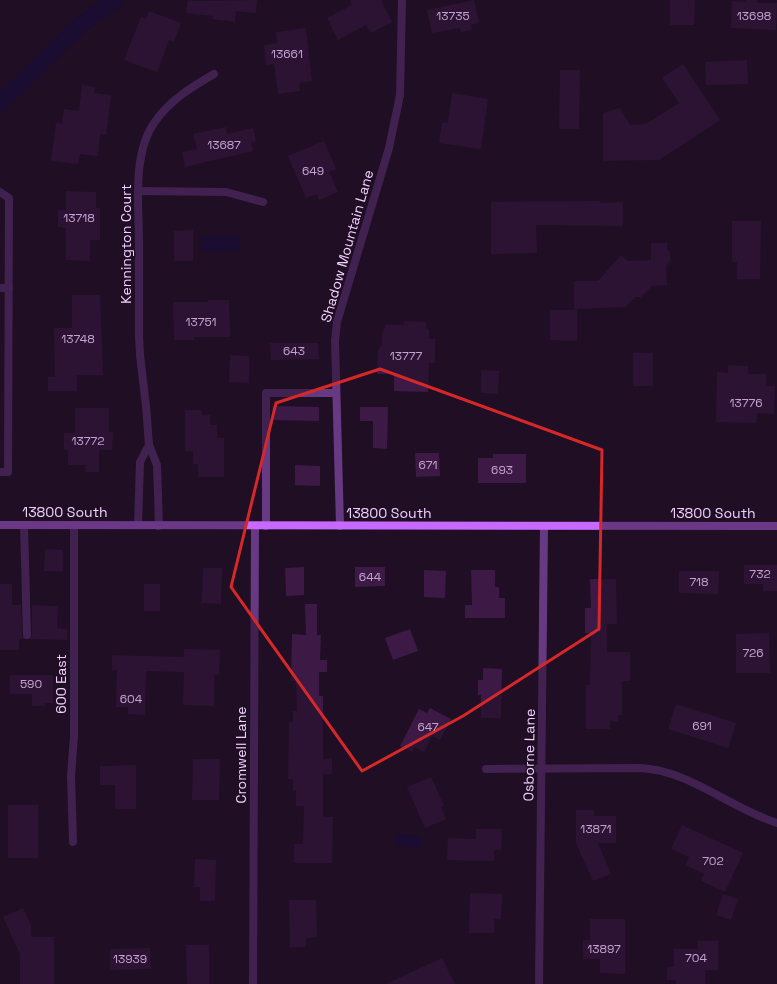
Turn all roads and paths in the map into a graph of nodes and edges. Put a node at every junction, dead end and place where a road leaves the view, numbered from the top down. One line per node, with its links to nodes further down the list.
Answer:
1 (402, 0): 8 (street, Shadow Mountain Lane)
2 (214, 74): 3 (street, Kennington Court)
3 (139, 191): 5 (street); 9 (street, Kennington Court)
4 (0, 192): 7 (street)
5 (263, 202)
6 (0, 288): 7 (street)
7 (9, 288): 10 (street)
8 (336, 393): 17 (street); 18 (street, Shadow Mountain Lane)
9 (149, 445): 14 (street); 15 (street, Kennington Court)
10 (0, 472)
11 (0, 525): 12 (main road, 13800 South)
12 (24, 525): 13 (main road, 13800 South); 21 (street)
13 (74, 526): 14 (main road, 13800 South); 25 (street, 600 East)
14 (138, 526): 15 (main road, 13800 South)
15 (159, 526): 16 (main road, 13800 South)
16 (255, 526): 17 (main road, 13800 South); 26 (street, Cromwell Lane)
17 (266, 526): 18 (main road, 13800 South)
18 (340, 526): 19 (main road, 13800 South)
19 (544, 526): 20 (main road, 13800 South); 23 (street, Osborne Lane)
20 (777, 526)
21 (27, 635)
22 (486, 769): 23 (street)
23 (541, 769): 24 (street); 27 (street, Osborne Lane)
24 (777, 823)
25 (73, 842)
26 (253, 984)
27 (539, 984)

